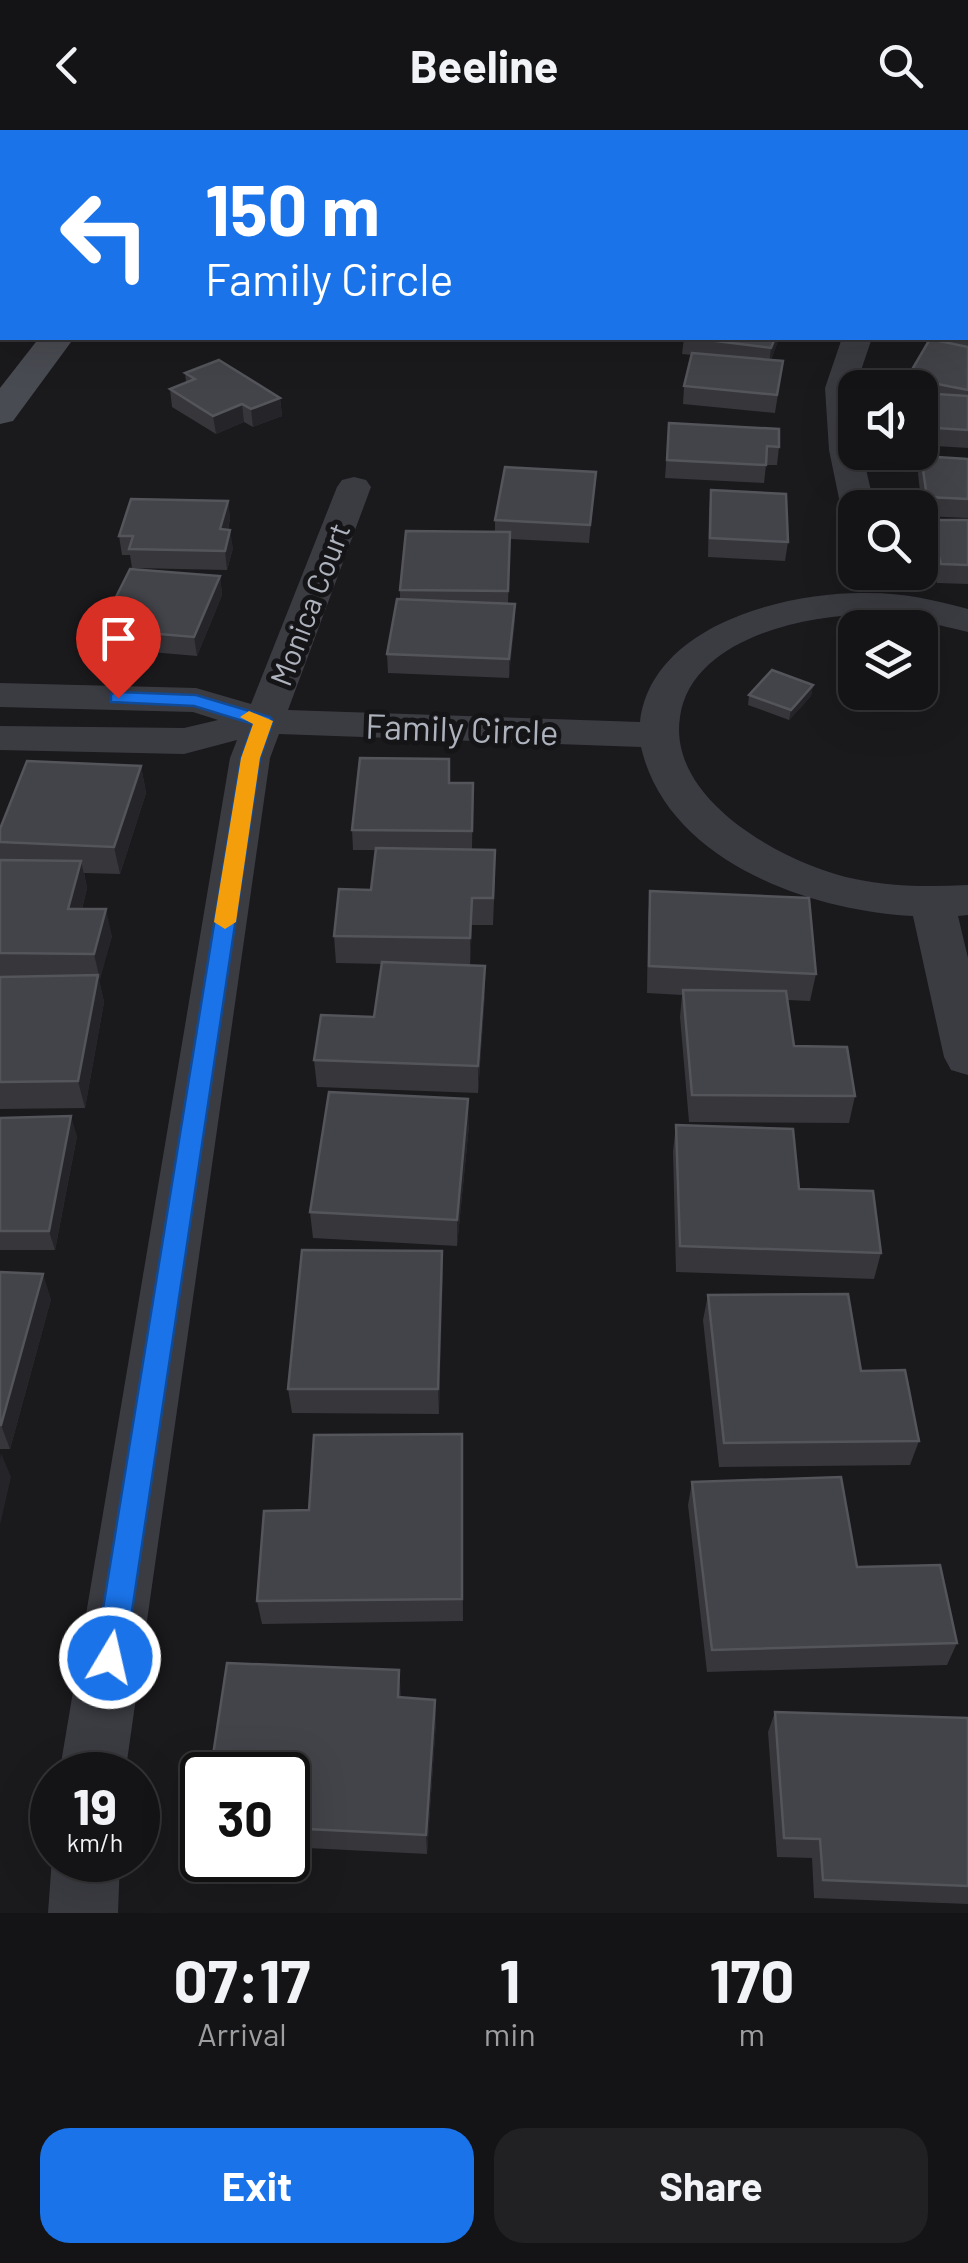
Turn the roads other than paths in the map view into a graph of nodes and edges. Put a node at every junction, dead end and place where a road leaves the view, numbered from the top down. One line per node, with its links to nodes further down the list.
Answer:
1 (55, 340): 3 (main road)
2 (855, 340): 5 (street)
3 (0, 413)
4 (354, 487): 10 (street, Monica Court)
5 (854, 490)
6 (874, 590): 11 (street)
7 (879, 590): 8 (street)
8 (968, 621)
9 (0, 695): 10 (street, Family Circle)
10 (264, 721): 11 (street, Family Circle); 12 (street, Family Circle); 15 (street, Monica Court)
11 (660, 735): 13 (street)
12 (0, 738)
13 (950, 901): 14 (street)
14 (968, 1057)
15 (96, 1752)
16 (85, 1882): 17 (street)
17 (83, 1913)

